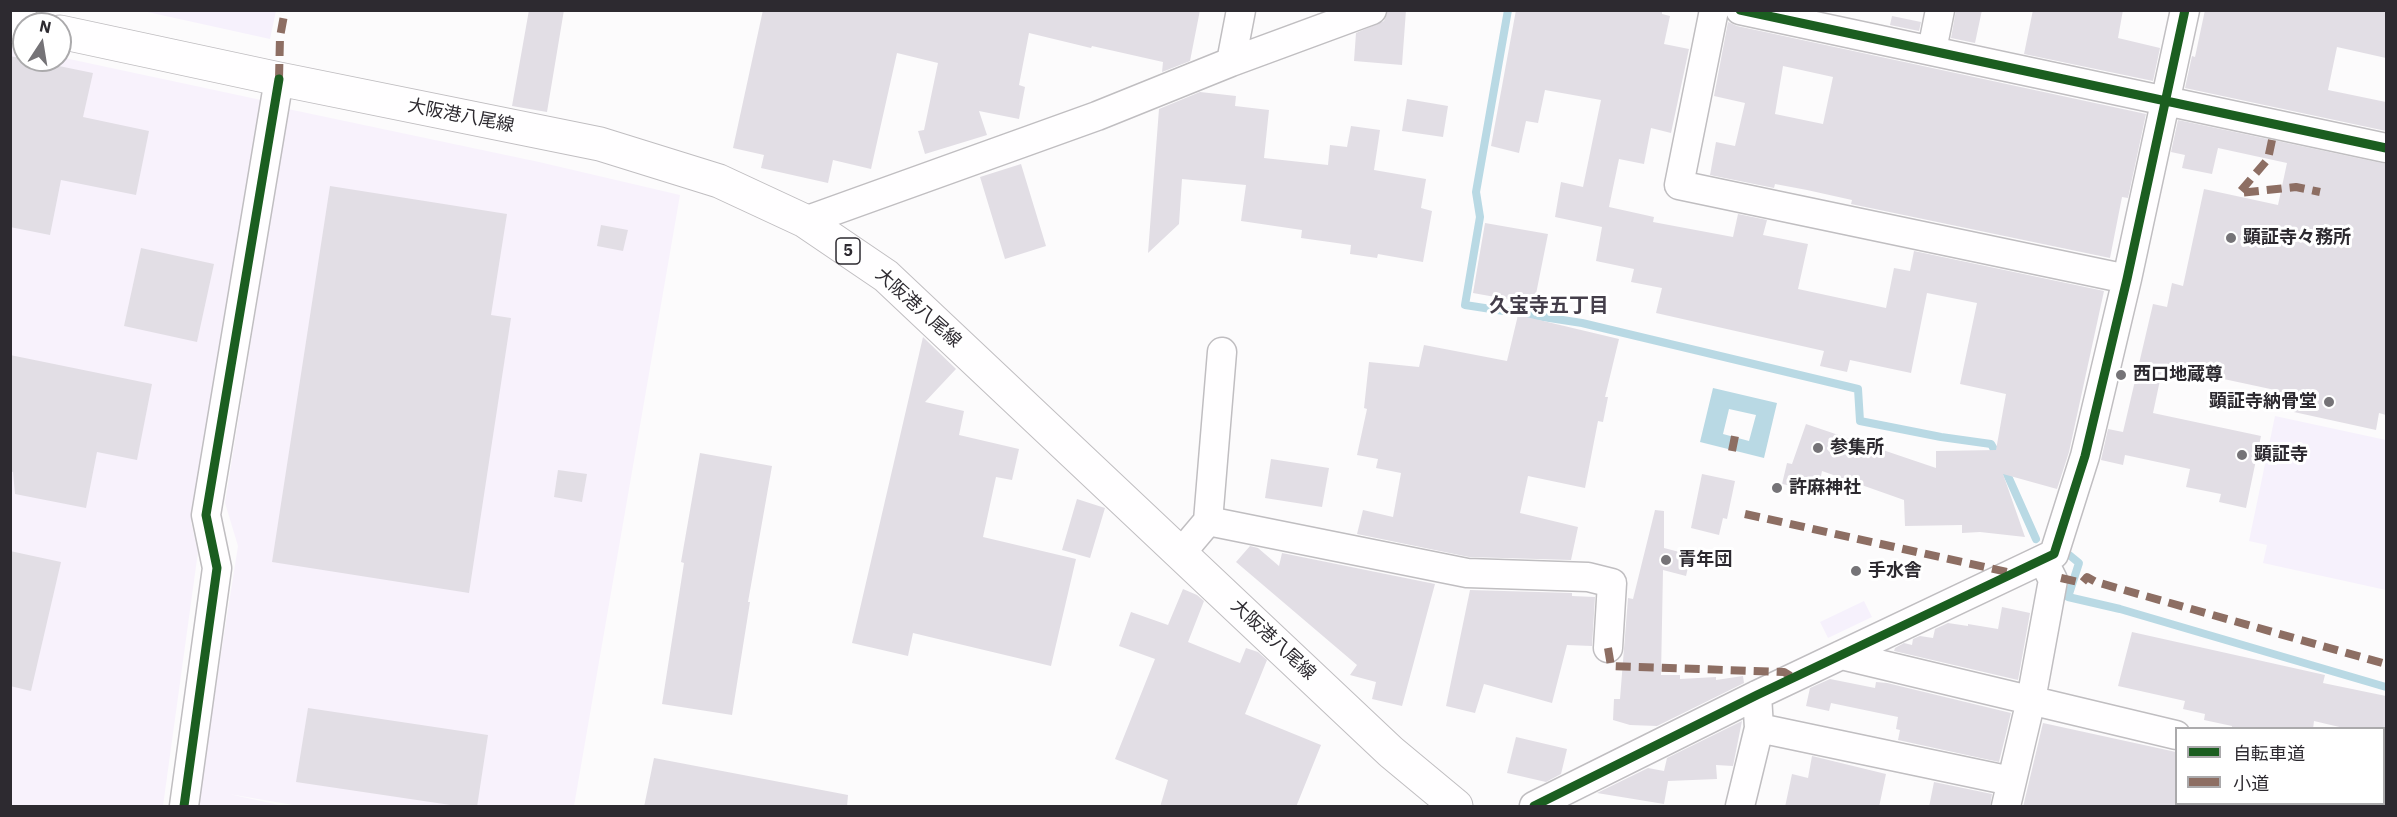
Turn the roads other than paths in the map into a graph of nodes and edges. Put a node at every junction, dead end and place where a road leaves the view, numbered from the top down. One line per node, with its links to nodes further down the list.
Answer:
1 (1241, 10): 9 (street)
2 (1372, 10): 9 (street)
3 (1714, 10): 14 (street)
4 (1740, 10): 8 (street)
5 (1940, 10): 8 (street)
6 (2185, 10): 11 (street)
7 (72, 35): 10 (main road, 大阪港八尾線 / 5)
8 (1932, 50): 11 (street)
9 (1231, 62): 13 (street)
10 (279, 79): 13 (main road, 大阪港八尾線 / 5); 26 (street)
11 (2167, 100): 12 (street); 14 (street)
12 (2386, 148)
13 (805, 221): 17 (main road, 大阪港八尾線 / 5)
14 (2127, 279): 18 (street)
15 (1222, 352): 16 (street)
16 (1208, 521): 17 (street); 19 (street)
17 (1181, 553): 27 (main road, 大阪港八尾線 / 5)
18 (2043, 560): 20 (street); 22 (street)
19 (1608, 648)
20 (1841, 655): 21 (street); 22 (street)
21 (1757, 695): 23 (street); 28 (street)
22 (2031, 700): 24 (street); 25 (street)
23 (1759, 728): 25 (street); 29 (street)
24 (2175, 735)
25 (2009, 794)
26 (184, 807)
27 (1456, 807)
28 (1534, 807)
29 (1740, 807)

